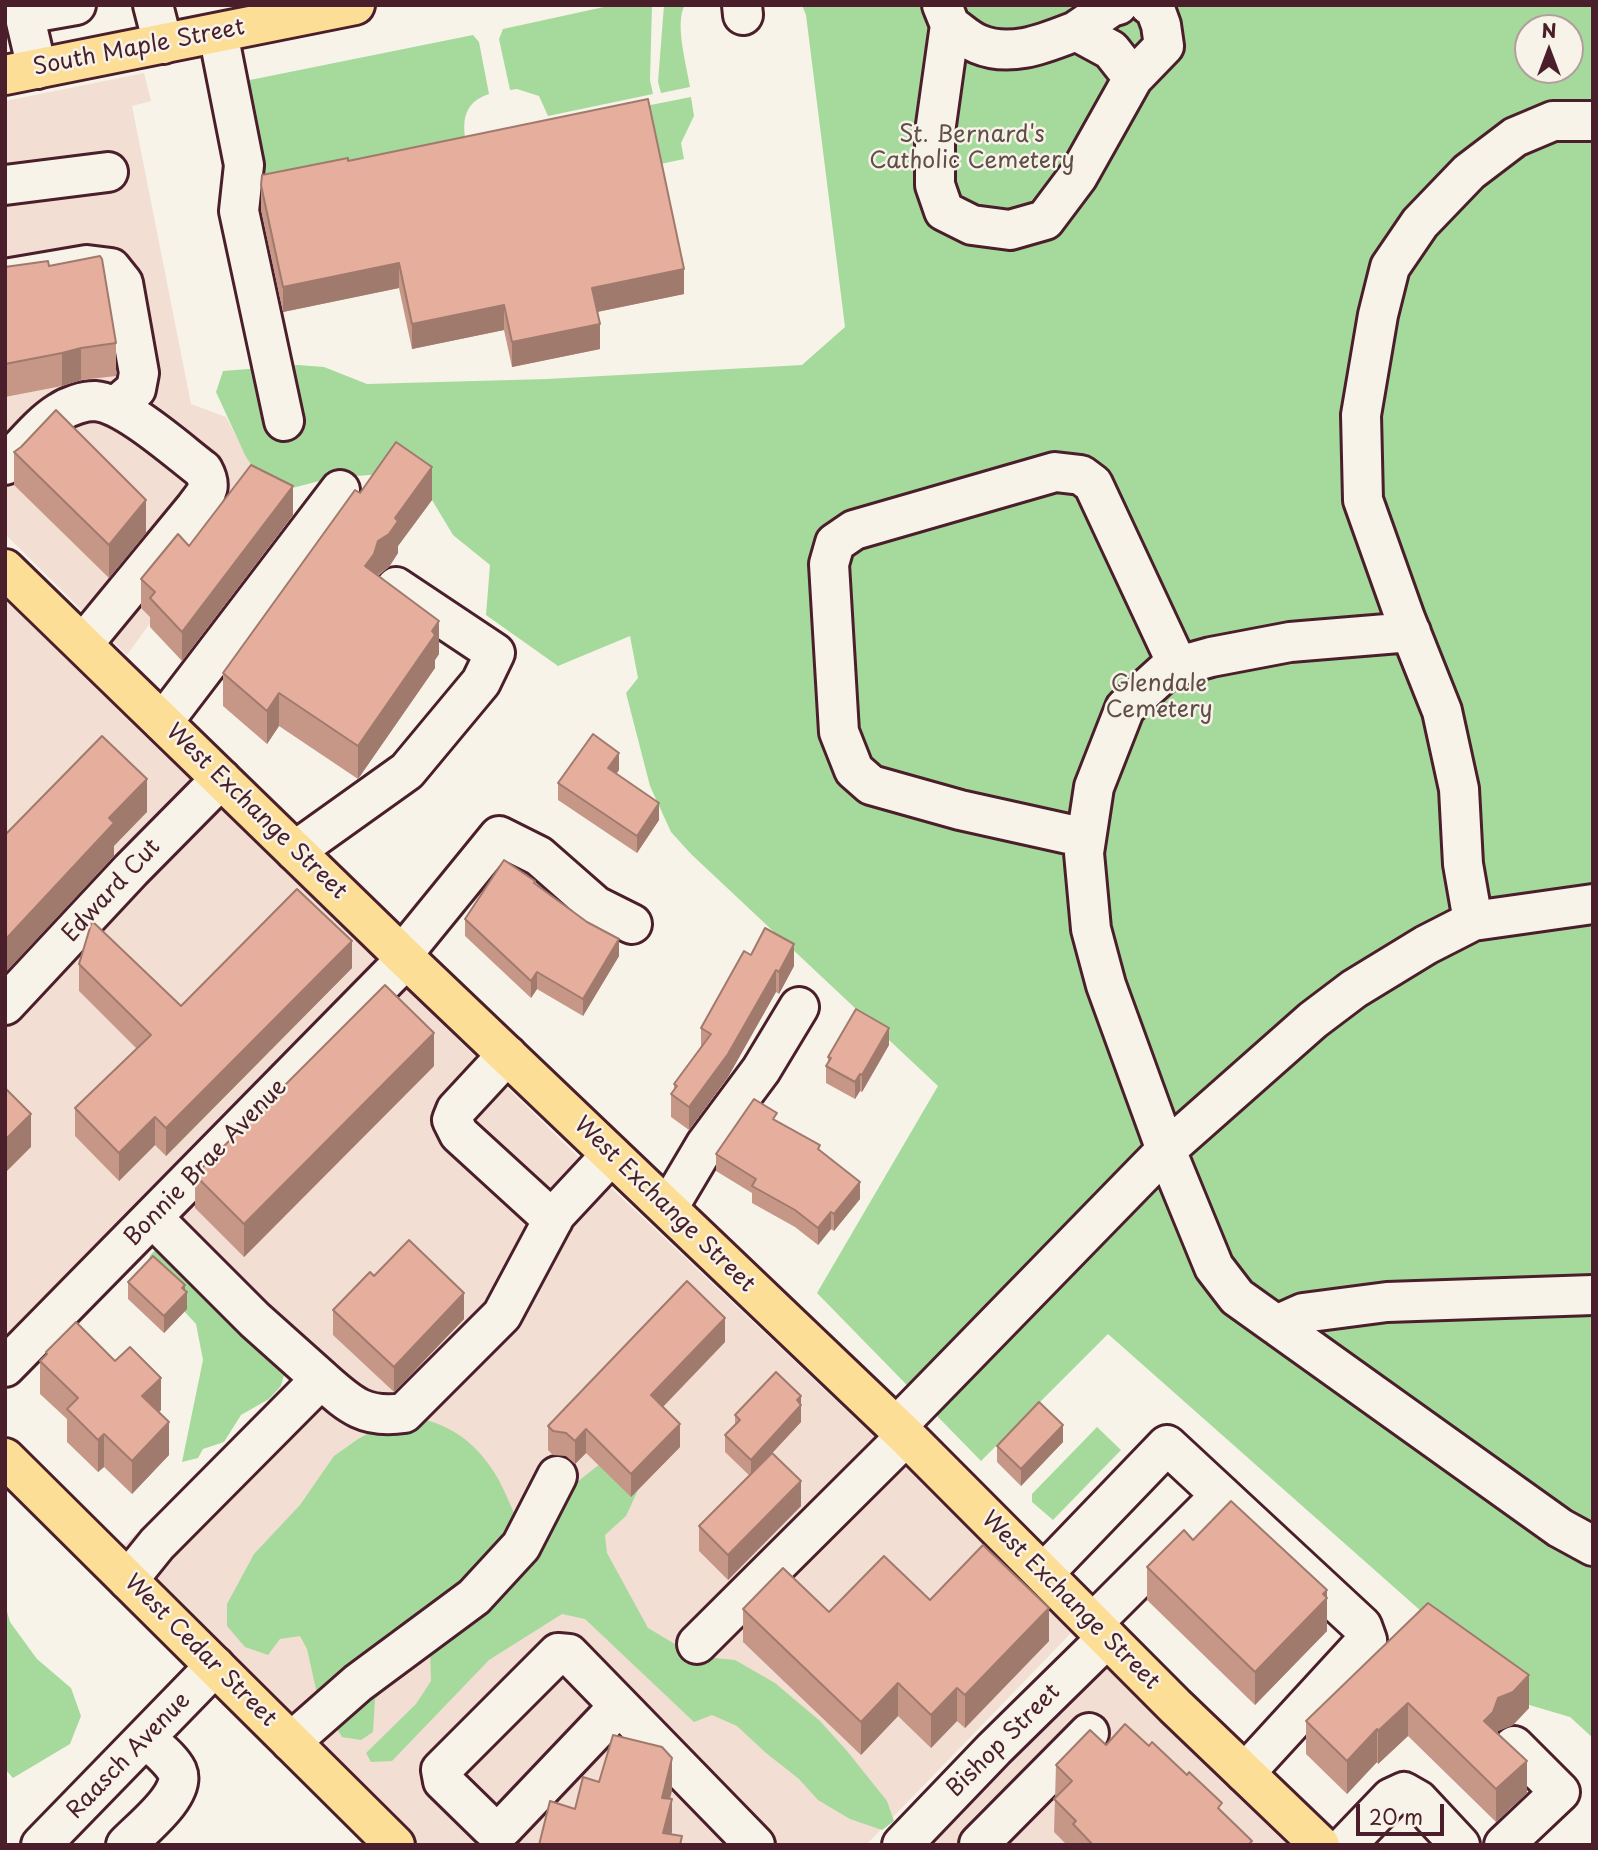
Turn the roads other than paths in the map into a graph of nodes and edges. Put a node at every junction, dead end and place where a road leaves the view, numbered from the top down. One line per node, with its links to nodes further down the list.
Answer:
1 (76, 5): 6 (street)
2 (153, 5): 10 (street)
3 (355, 5): 9 (main road, South Maple Street)
4 (1118, 5): 8 (street)
5 (1149, 5): 12 (street)
6 (24, 10): 11 (street)
7 (946, 15): 8 (street); 12 (street)
8 (1076, 31): 12 (street)
9 (218, 33): 10 (main road, South Maple Street); 18 (street)
10 (163, 44): 11 (main road, South Maple Street)
11 (21, 72)
12 (1133, 78)
13 (1593, 121): 23 (street)
14 (108, 172): 15 (street)
15 (5, 185)
16 (5, 279): 17 (street)
17 (116, 406): 19 (street); 24 (street)
18 (284, 421)
19 (5, 465)
20 (340, 490): 26 (street)
21 (5, 569): 24 (main road, West Exchange Street)
22 (396, 587): 29 (street)
23 (1411, 632): 25 (street); 31 (street)
24 (83, 644): 26 (main road, West Exchange Street)
25 (1178, 666): 28 (street); 28 (street)
26 (163, 723): 27 (main road, West Exchange Street)
27 (221, 779): 29 (main road, West Exchange Street); 34 (street, Edward Cut)
28 (1086, 838): 37 (street)
29 (295, 851): 33 (main road, West Exchange Street)
30 (1593, 904): 31 (street)
31 (1473, 921): 37 (street)
32 (632, 924): 33 (street, Bonnie Brae Avenue)
33 (404, 957): 36 (main road, West Exchange Street); 40 (street, Bonnie Brae Avenue)
34 (5, 1006)
35 (799, 1007): 39 (street)
36 (507, 1055): 38 (main road, West Exchange Street); 41 (street)
37 (1166, 1150): 43 (street); 46 (street)
38 (611, 1154): 39 (main road, West Exchange Street); 41 (street)
39 (668, 1208): 46 (main road, West Exchange Street)
40 (153, 1218): 44 (street, Bonnie Brae Avenue); 45 (street)
41 (553, 1220): 45 (street)
42 (1593, 1295): 43 (street)
43 (1276, 1325): 50 (street)
44 (5, 1367)
45 (321, 1379): 52 (street)
46 (901, 1432): 51 (main road, West Exchange Street); 54 (street)
47 (8, 1466): 52 (main road, West Cedar Street)
48 (557, 1476): 59 (street)
49 (1221, 1494): 51 (street); 53 (street, Bishop Street); 61 (street)
50 (1593, 1546)
51 (1044, 1573): 53 (main road, West Exchange Street)
52 (128, 1580): 55 (main road, West Cedar Street)
53 (1100, 1630): 61 (main road, West Exchange Street); 62 (street, Bishop Street)
54 (697, 1644)
55 (215, 1667): 58 (street, Raasch Avenue); 59 (main road, West Cedar Street)
56 (619, 1706): 56 (street); 67 (street)
57 (1089, 1732): 63 (street)
58 (147, 1739): 64 (street, Raasch Avenue); 65 (street)
59 (291, 1742): 66 (main road, West Cedar Street)
60 (1514, 1746): 72 (street)
61 (1245, 1773): 69 (main road, West Exchange Street)
62 (939, 1807): 63 (street); 68 (street, Bishop Street)
63 (979, 1844)
64 (41, 1845)
65 (126, 1845)
66 (395, 1845)
67 (755, 1845)
68 (902, 1845)
69 (1320, 1845)
70 (1346, 1845): 71 (street)
71 (1460, 1845)
72 (1504, 1845)

